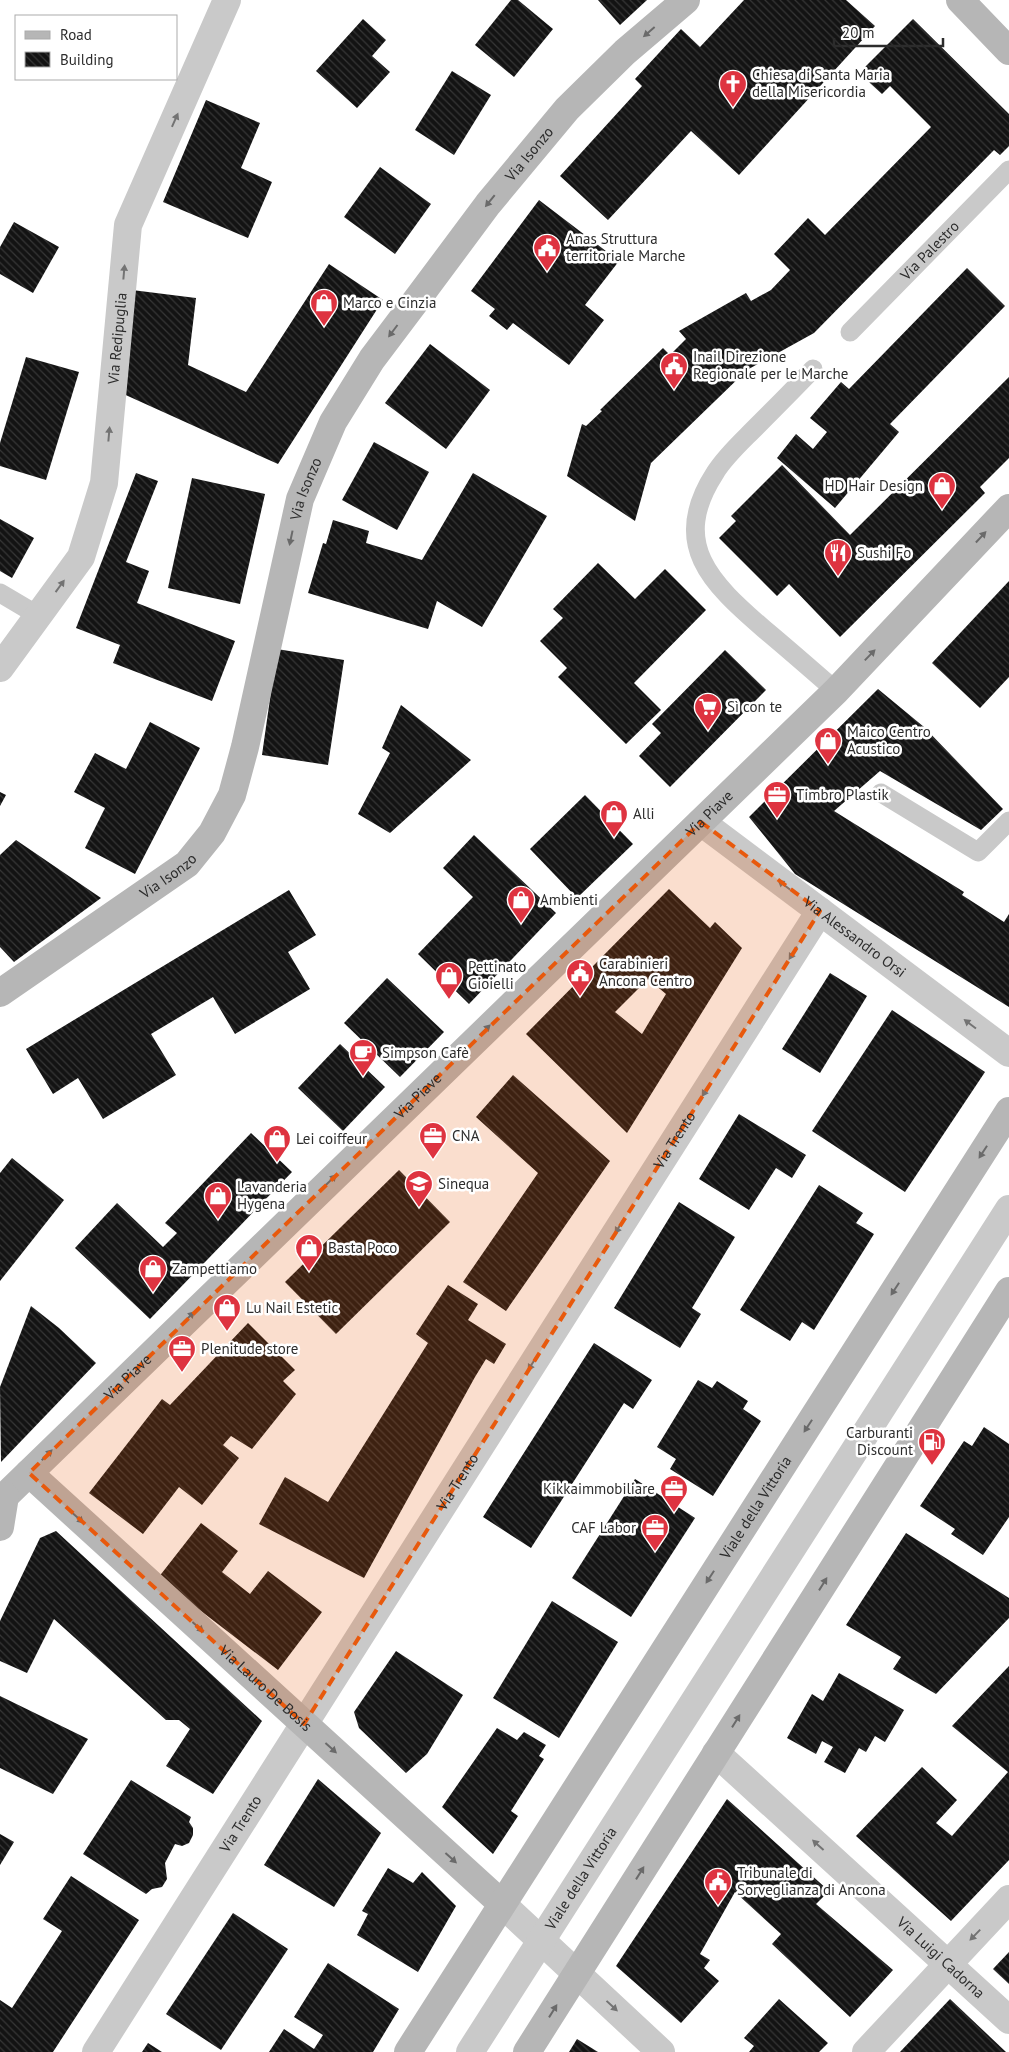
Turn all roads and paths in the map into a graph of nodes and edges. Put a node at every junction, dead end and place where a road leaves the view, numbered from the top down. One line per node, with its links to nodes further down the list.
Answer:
1 (227, 0): 10 (street, Via Redipuglia, one-way to 1)
2 (686, 0): 17 (street, Via Isonzo, one-way to 17)
3 (960, 0): 4 (street)
4 (1009, 51)
5 (1009, 170): 6 (lane, Via Palestro)
6 (850, 332)
7 (813, 369): 12 (lane)
8 (1009, 508): 12 (street, Via Piave, one-way to 8)
9 (0, 593): 10 (lane)
10 (39, 616): 11 (street, Via Redipuglia)
11 (0, 668)
12 (836, 691): 15 (street, Via Piave)
13 (881, 793): 14 (lane)
14 (1009, 820)
15 (701, 822): 16 (street, Via Alessandro Orsi, one-way to 15); 22 (street, Via Piave, one-way to 15)
16 (820, 911): 18 (street, Via Alessandro Orsi, one-way to 16); 25 (street, Via Trento, one-way to 25)
17 (0, 992)
18 (1009, 1053)
19 (1009, 1111): 28 (street, Viale della Vittoria, one-way to 28)
20 (1009, 1209): 29 (street, Viale della Vittoria)
21 (1009, 1292): 26 (street, one-way to 21)
22 (28, 1473): 23 (street, Via Piave); 25 (street, Via Lauro De Bosis, one-way to 25)
23 (2, 1496): 24 (street)
24 (0, 1527)
25 (304, 1724): 28 (street, Via Lauro De Bosis, one-way to 28); 33 (street, Via Trento)
26 (716, 1753): 30 (street, Via Luigi Cadorna, one-way to 26); 31 (street, one-way to 26)
27 (1009, 1899): 30 (street, one-way to 30)
28 (502, 1904): 29 (street, Viale della Vittoria); 34 (street, Viale della Vittoria)
29 (542, 1940): 31 (street, Viale della Vittoria); 35 (street, Viale della Vittoria)
30 (948, 1963): 32 (street, Via Luigi Cadorna); 38 (street)
31 (577, 1972): 36 (street, one-way to 31); 37 (street, one-way to 37)
32 (1009, 2020)
33 (96, 2052)
34 (408, 2052)
35 (470, 2052)
36 (527, 2052)
37 (661, 2052)
38 (866, 2052)

